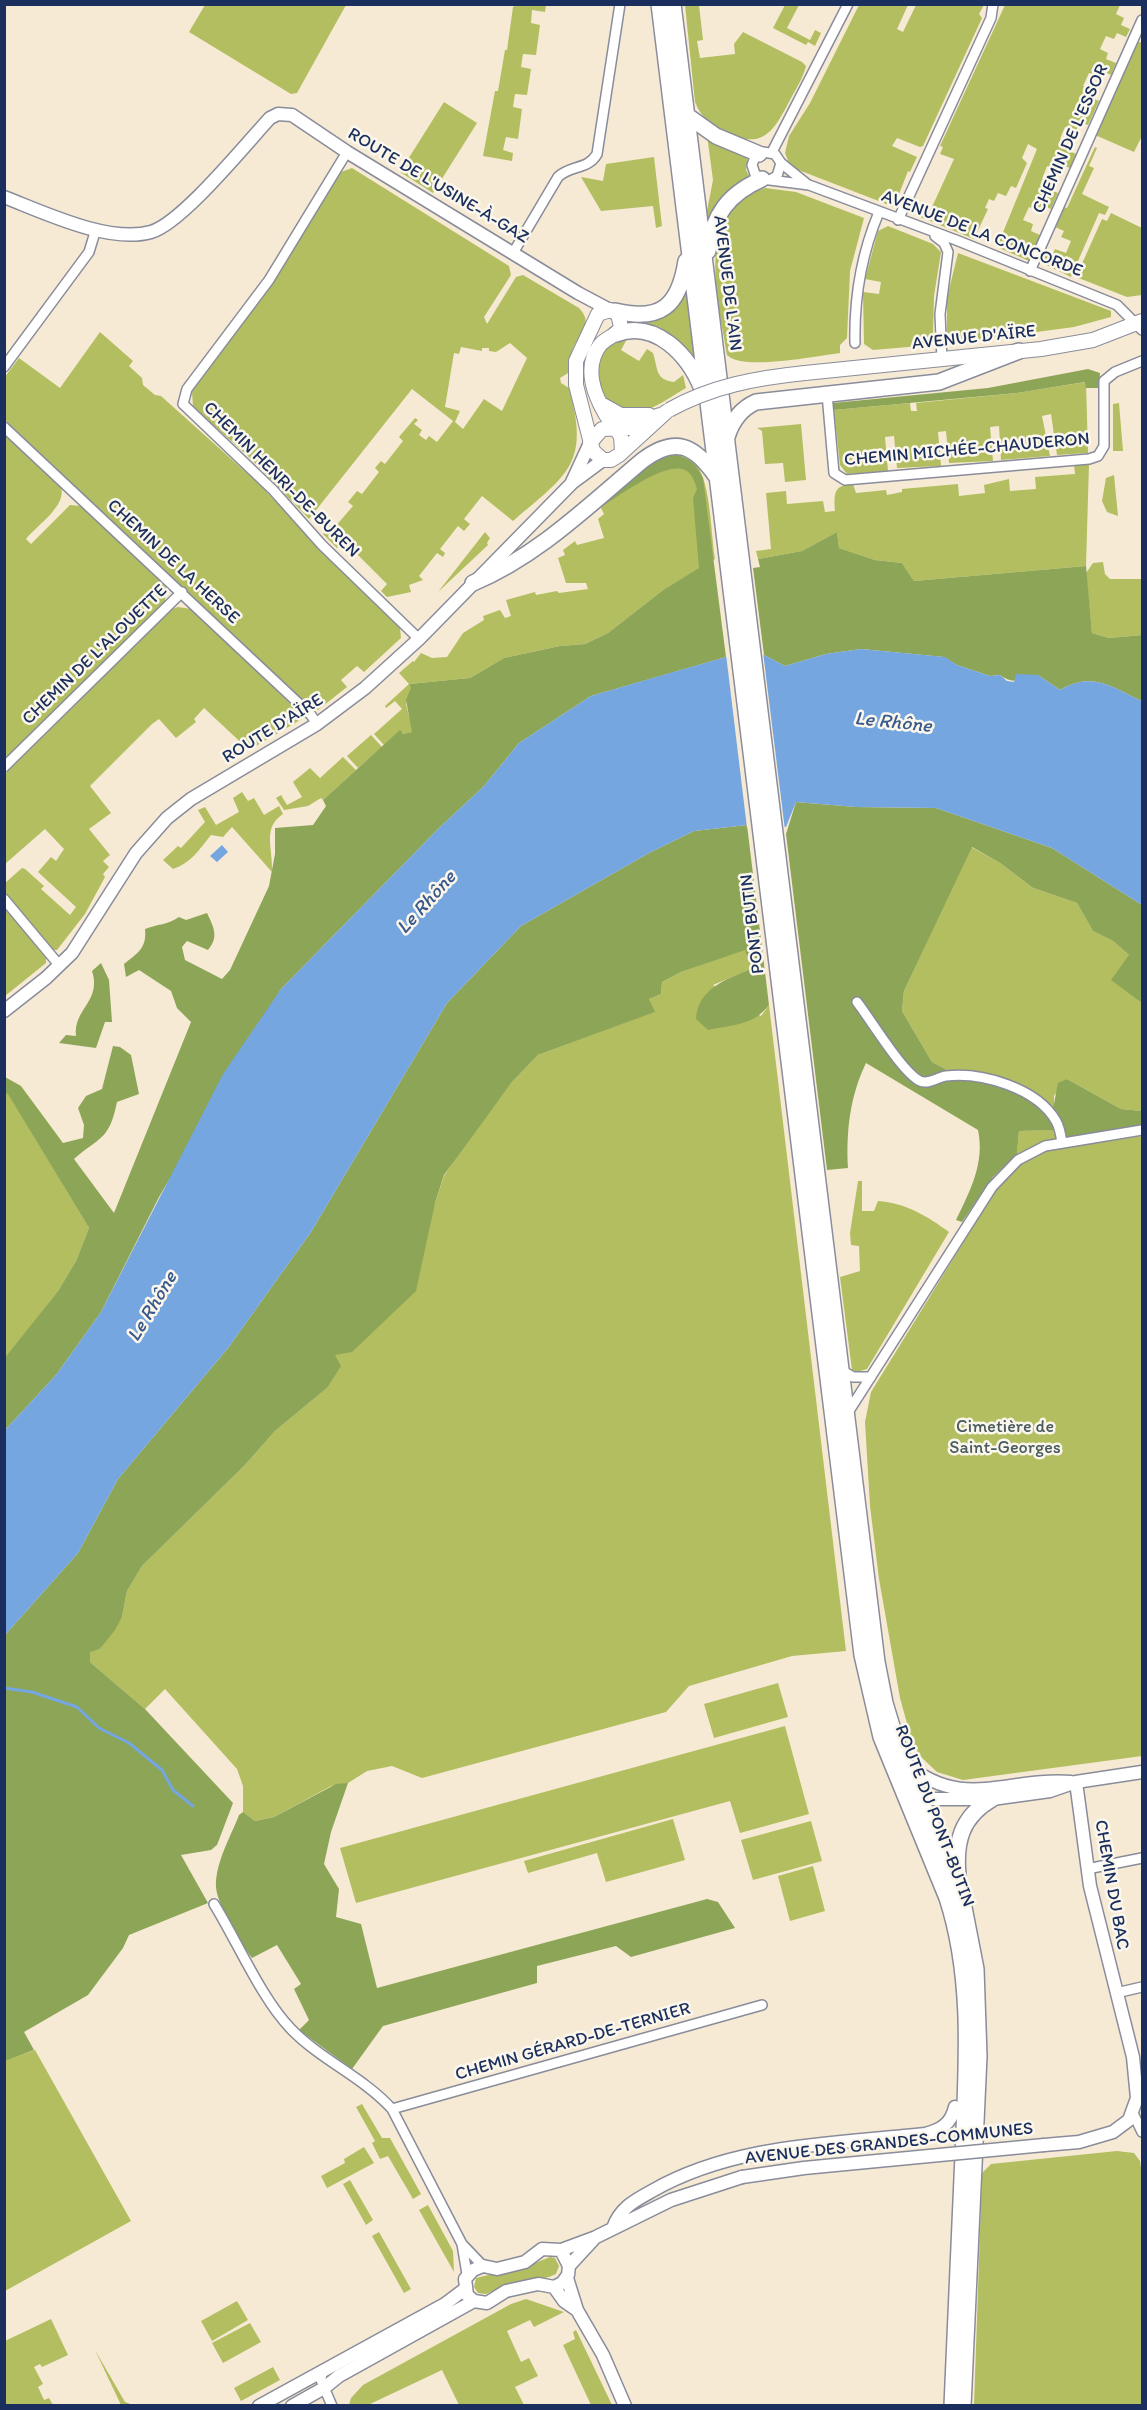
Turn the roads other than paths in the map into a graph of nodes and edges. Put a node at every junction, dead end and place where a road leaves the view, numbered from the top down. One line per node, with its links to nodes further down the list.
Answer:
1 (620, 4): 21 (street)
2 (659, 4): 18 (main road, AVENUE DE L'AIN)
3 (673, 4): 7 (main road, AVENUE DE L'AIN)
4 (848, 4): 9 (street)
5 (993, 4): 15 (street)
6 (1143, 20): 23 (street, CHEMIN DE L'ESSOR)
7 (685, 114): 9 (main road); 22 (main road, AVENUE DE L'AIN)
8 (347, 152): 16 (street, ROUTE DE L'USINE-À-GAZ); 21 (street, ROUTE DE L'USINE-À-GAZ); 50 (street, CHEMIN HENRI-DE-BUREN)
9 (765, 153): 10 (street); 11 (street)
10 (781, 163): 11 (street); 12 (street, AVENUE DE LA CONCORDE)
11 (766, 179): 12 (street, AVENUE DE LA CONCORDE); 22 (main road)
12 (809, 185): 14 (street, AVENUE DE LA CONCORDE)
13 (4, 197): 16 (street)
14 (879, 212): 15 (street, AVENUE DE LA CONCORDE); 29 (street)
15 (898, 220): 17 (street, AVENUE DE LA CONCORDE)
16 (96, 230): 33 (street)
17 (931, 233): 19 (street, AVENUE DE LA CONCORDE); 20 (street)
18 (689, 240): 25 (main road); 35 (main road, AVENUE DE L'AIN)
19 (971, 247): 20 (street); 23 (street, AVENUE DE LA CONCORDE)
20 (948, 252): 31 (street)
21 (513, 253): 24 (street, ROUTE DE L'USINE-À-GAZ)
22 (705, 269): 41 (main road, AVENUE DE L'AIN)
23 (1030, 271): 27 (street, AVENUE DE LA CONCORDE)
24 (578, 293): 25 (street, ROUTE DE L'USINE-À-GAZ); 26 (street, ROUTE DE L'USINE-À-GAZ)
25 (612, 310): 26 (main road); 28 (main road)
26 (594, 323): 28 (main road); 42 (main road)
27 (1140, 325): 30 (main road, AVENUE D'AÏRE)
28 (614, 335): 35 (main road); 36 (main road)
29 (855, 343)
30 (1019, 351): 31 (main road, AVENUE D'AÏRE); 34 (main road)
31 (942, 360): 37 (main road, AVENUE D'AÏRE, bridge)
32 (1143, 361): 34 (street, CHEMIN MICHÉE-CHAUDERON)
33 (4, 367)
34 (827, 394): 41 (main road)
35 (707, 402): 45 (main road, AVENUE DE L'AIN)
36 (603, 405): 39 (main road); 40 (main road)
37 (663, 413): 39 (main road); 39 (main road)
38 (4, 427): 49 (street, CHEMIN DE LA HERSE)
39 (633, 428): 40 (main road); 43 (main road)
40 (613, 429): 42 (main road); 43 (main road)
41 (727, 437): 47 (main road, AVENUE DE L'AIN)
42 (590, 442): 44 (main road); 46 (street, ROUTE D'AÏRE)
43 (622, 451): 44 (main road)
44 (603, 460): 46 (street, ROUTE D'AÏRE)
45 (717, 478): 47 (main road, AVENUE DE L'AIN); 48 (main road)
46 (572, 483): 48 (street, ROUTE D'AÏRE)
47 (735, 565): 59 (main road, PONT BUTIN)
48 (473, 583): 50 (street, ROUTE D'AÏRE)
49 (182, 592): 51 (street, CHEMIN DE LA HERSE); 52 (street, CHEMIN DE L'ALOUETTE)
50 (419, 639): 51 (street, ROUTE D'AÏRE)
51 (317, 724): 54 (street, ROUTE D'AÏRE)
52 (4, 766)
53 (4, 899): 54 (street)
54 (60, 966): 56 (street, ROUTE D'AÏRE)
55 (857, 1002): 58 (street)
56 (4, 1011)
57 (1143, 1131): 58 (street)
58 (1062, 1143): 61 (street)
59 (823, 1279): 60 (main road, ROUTE DU PONT-BUTIN); 66 (main road, ROUTE DU PONT-BUTIN)
60 (841, 1370): 61 (street); 62 (main road, ROUTE DU PONT-BUTIN)
61 (871, 1377): 62 (street)
62 (846, 1415): 63 (main road, ROUTE DU PONT-BUTIN)
63 (905, 1763): 65 (street); 67 (main road, ROUTE DU PONT-BUTIN)
64 (1143, 1772): 65 (street)
65 (1076, 1782): 68 (street); 70 (street, CHEMIN DU BAC)
66 (903, 1794): 67 (street); 72 (main road, ROUTE DU PONT-BUTIN)
67 (921, 1799): 68 (street); 71 (main road, ROUTE DU PONT-BUTIN)
68 (992, 1800): 71 (main road)
69 (1143, 1858): 70 (street)
70 (1087, 1869): 75 (street, CHEMIN DU BAC)
71 (959, 1888): 99 (main road, ROUTE DU PONT-BUTIN)
72 (947, 1898): 77 (main road); 98 (main road, ROUTE DU PONT-BUTIN)
73 (214, 1904): 78 (street)
74 (1143, 1987): 75 (street)
75 (1116, 1994): 79 (street, CHEMIN DU BAC)
76 (762, 2006): 78 (street, CHEMIN GÉRARD-DE-TERNIER)
77 (955, 2107): 81 (street, AVENUE DES GRANDES-COMMUNES)
78 (392, 2109): 83 (street)
79 (1133, 2113): 80 (street); 81 (street, AVENUE DES GRANDES-COMMUNES, bridge)
80 (1143, 2132)
81 (613, 2228): 82 (street, AVENUE DES GRANDES-COMMUNES)
82 (596, 2237): 84 (street, AVENUE DES GRANDES-COMMUNES); 86 (street, AVENUE DES GRANDES-COMMUNES)
83 (462, 2244): 85 (street); 87 (street)
84 (561, 2250): 85 (street, AVENUE DES GRANDES-COMMUNES); 86 (street)
85 (483, 2266): 87 (street, AVENUE DES GRANDES-COMMUNES)
86 (568, 2272): 88 (street, AVENUE DES GRANDES-COMMUNES); 91 (street)
87 (467, 2274): 89 (street)
88 (554, 2287): 90 (street); 91 (street)
89 (465, 2289): 90 (street); 92 (street)
90 (474, 2301): 93 (street)
91 (577, 2310): 97 (street)
92 (322, 2372): 93 (street); 94 (street)
93 (324, 2388): 95 (street); 96 (street)
94 (259, 2406)
95 (292, 2406)
96 (332, 2406)
97 (626, 2406)
98 (952, 2406)
99 (963, 2406)

